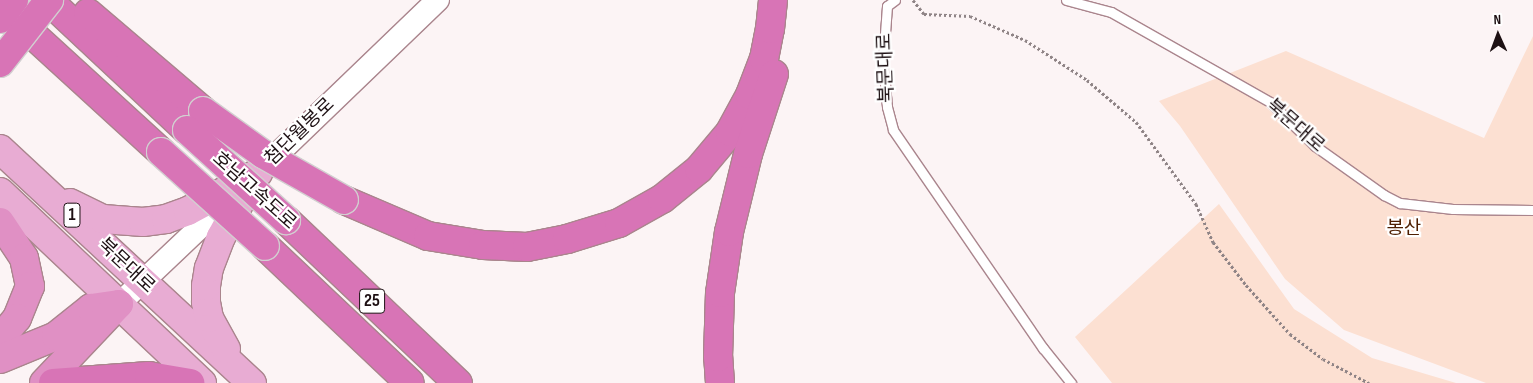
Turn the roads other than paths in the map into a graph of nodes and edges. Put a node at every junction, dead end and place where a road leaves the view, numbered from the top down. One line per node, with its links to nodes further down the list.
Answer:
1 (14, 0): 10 (highway, bridge)
2 (48, 0): 11 (highway, bridge); 28 (highway, 호남고속도로 / 25, bridge)
3 (74, 0): 5 (highway, bridge)
4 (438, 0): 13 (street, 첨단월봉로)
5 (773, 0)
6 (791, 0): 29 (highway)
7 (895, 0): 30 (lane, 북문대로)
8 (1066, 0): 16 (lane, 북문대로)
9 (0, 4): 27 (highway, 호남고속도로 / 25, bridge)
10 (0, 19)
11 (0, 63)
12 (0, 149): 14 (main road, 북문대로 / 1)
13 (258, 173): 14 (main road); 18 (street, 첨단월봉로); 22 (main road)
14 (34, 181): 18 (main road, 북문대로 / 1)
15 (0, 192): 19 (main road, 북문대로 / 1)
16 (1533, 210)
17 (0, 222): 20 (highway)
18 (144, 282): 19 (street, 첨단월봉로); 22 (main road, 북문대로 / 1)
19 (119, 304): 21 (highway); 23 (highway); 26 (main road, 북문대로 / 1)
20 (0, 340)
21 (0, 359)
22 (252, 382)
23 (44, 383)
24 (53, 383): 25 (highway)
25 (190, 383)
26 (202, 383)
27 (410, 383)
28 (458, 383)
29 (720, 383)
30 (1072, 383)

